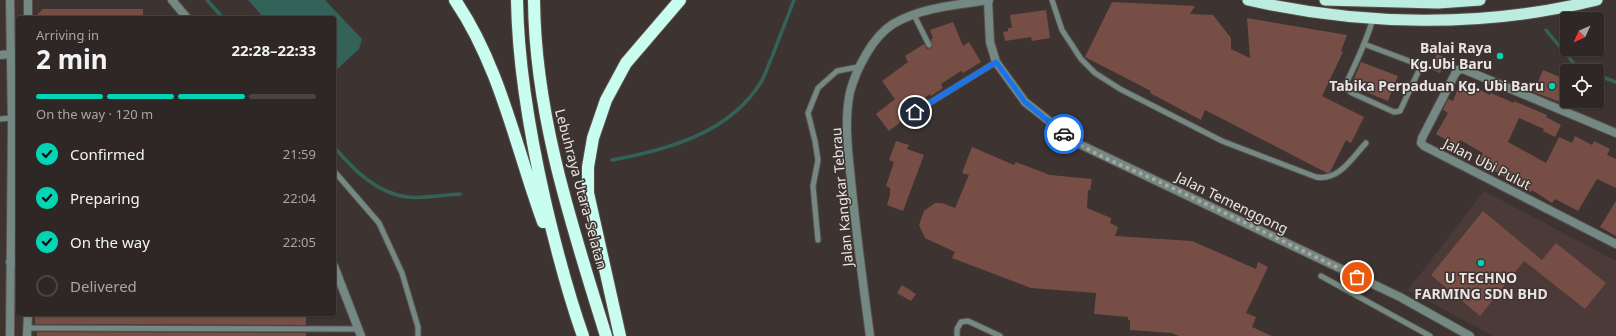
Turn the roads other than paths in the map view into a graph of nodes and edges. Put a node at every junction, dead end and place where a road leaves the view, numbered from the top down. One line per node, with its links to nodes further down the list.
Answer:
1 (10, 0): 20 (street)
2 (28, 0): 15 (street)
3 (172, 0): 16 (street)
4 (455, 0): 35 (highway)
5 (517, 0): 35 (highway)
6 (534, 0): 42 (highway, Lebuhraya Utara–Selatan)
7 (680, 0): 43 (highway)
8 (988, 0): 14 (street, Jalan Kangkar Tebrau); 22 (street, Jalan Temenggong)
9 (1052, 0): 28 (lane)
10 (1248, 0): 17 (highway)
11 (1325, 0): 12 (highway)
12 (1477, 0)
13 (1597, 0): 17 (highway)
14 (914, 15): 19 (lane); 23 (street, Jalan Kangkar Tebrau)
15 (28, 16)
16 (185, 16)
17 (1373, 18): 18 (lane)
18 (1364, 44): 18 (lane)
19 (929, 45)
20 (11, 54): 21 (street); 26 (street)
21 (0, 55)
22 (996, 62): 24 (lane); 48 (street, Jalan Temenggong)
23 (858, 67): 30 (lane); 44 (street, Jalan Kangkar Tebrau)
24 (915, 112)
25 (0, 119): 26 (lane)
26 (14, 123): 32 (street)
27 (1616, 133): 31 (street, Jalan Ubi Pulut)
28 (1366, 143)
29 (336, 173): 40 (lane)
30 (818, 240)
31 (1616, 244)
32 (14, 262): 39 (street)
33 (336, 271): 38 (street)
34 (1321, 276): 47 (lane)
35 (563, 278): 41 (highway)
36 (28, 316): 37 (street)
37 (27, 332): 38 (lane)
38 (360, 332)
39 (10, 336)
40 (418, 336)
41 (583, 336)
42 (606, 336)
43 (620, 336)
44 (870, 336)
45 (958, 336): 46 (lane)
46 (999, 336)
47 (1430, 336)
48 (1470, 336)

